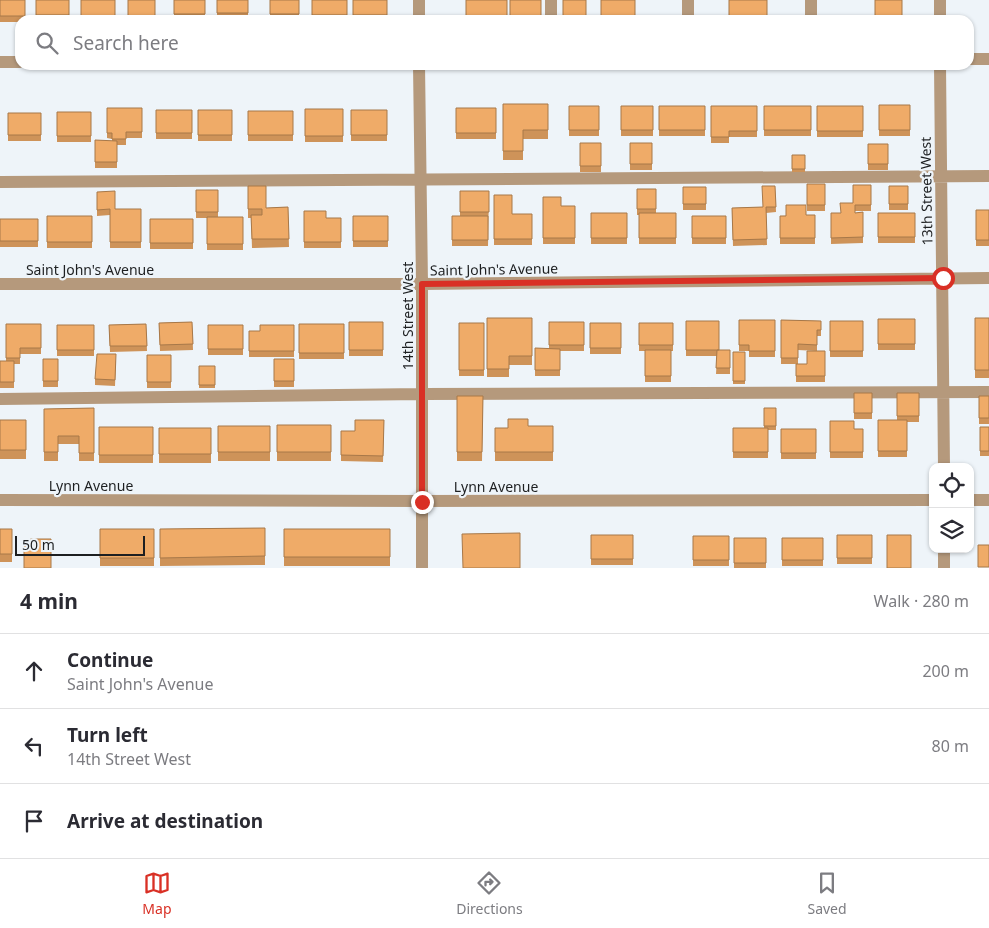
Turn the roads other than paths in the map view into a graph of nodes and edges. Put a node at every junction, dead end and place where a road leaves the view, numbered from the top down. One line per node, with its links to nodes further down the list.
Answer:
1 (419, 0): 6 (street)
2 (551, 0): 7 (street)
3 (688, 0): 8 (street)
4 (811, 0): 9 (street)
5 (940, 0): 10 (street)
6 (419, 15)
7 (551, 15)
8 (688, 15)
9 (812, 15)
10 (940, 15)
11 (974, 58): 12 (street)
12 (989, 59)
13 (0, 62): 14 (street)
14 (15, 62)
15 (419, 70): 19 (street, 14th Street West)
16 (940, 70): 17 (street, 13th Street West)
17 (941, 176): 18 (street); 19 (street); 21 (street, 13th Street West)
18 (989, 176)
19 (420, 178): 20 (street); 24 (street, 14th Street West)
20 (0, 182)
21 (943, 278): 22 (street, Saint John's Avenue); 24 (street, Saint John's Avenue); 25 (street, 13th Street West)
22 (989, 278)
23 (0, 284): 24 (street, Saint John's Avenue)
24 (422, 284): 27 (street, 14th Street West)
25 (942, 392): 26 (street); 27 (street); 29 (street, 13th Street West)
26 (989, 392)
27 (422, 394): 28 (street); 34 (street, 14th Street West)
28 (0, 399)
29 (944, 463)
30 (0, 500): 34 (street, Lynn Avenue)
31 (929, 500): 34 (street, Lynn Avenue)
32 (974, 500): 33 (street)
33 (989, 500)
34 (422, 502): 36 (street, 14th Street West)
35 (944, 553): 37 (street)
36 (422, 568)
37 (944, 568)

